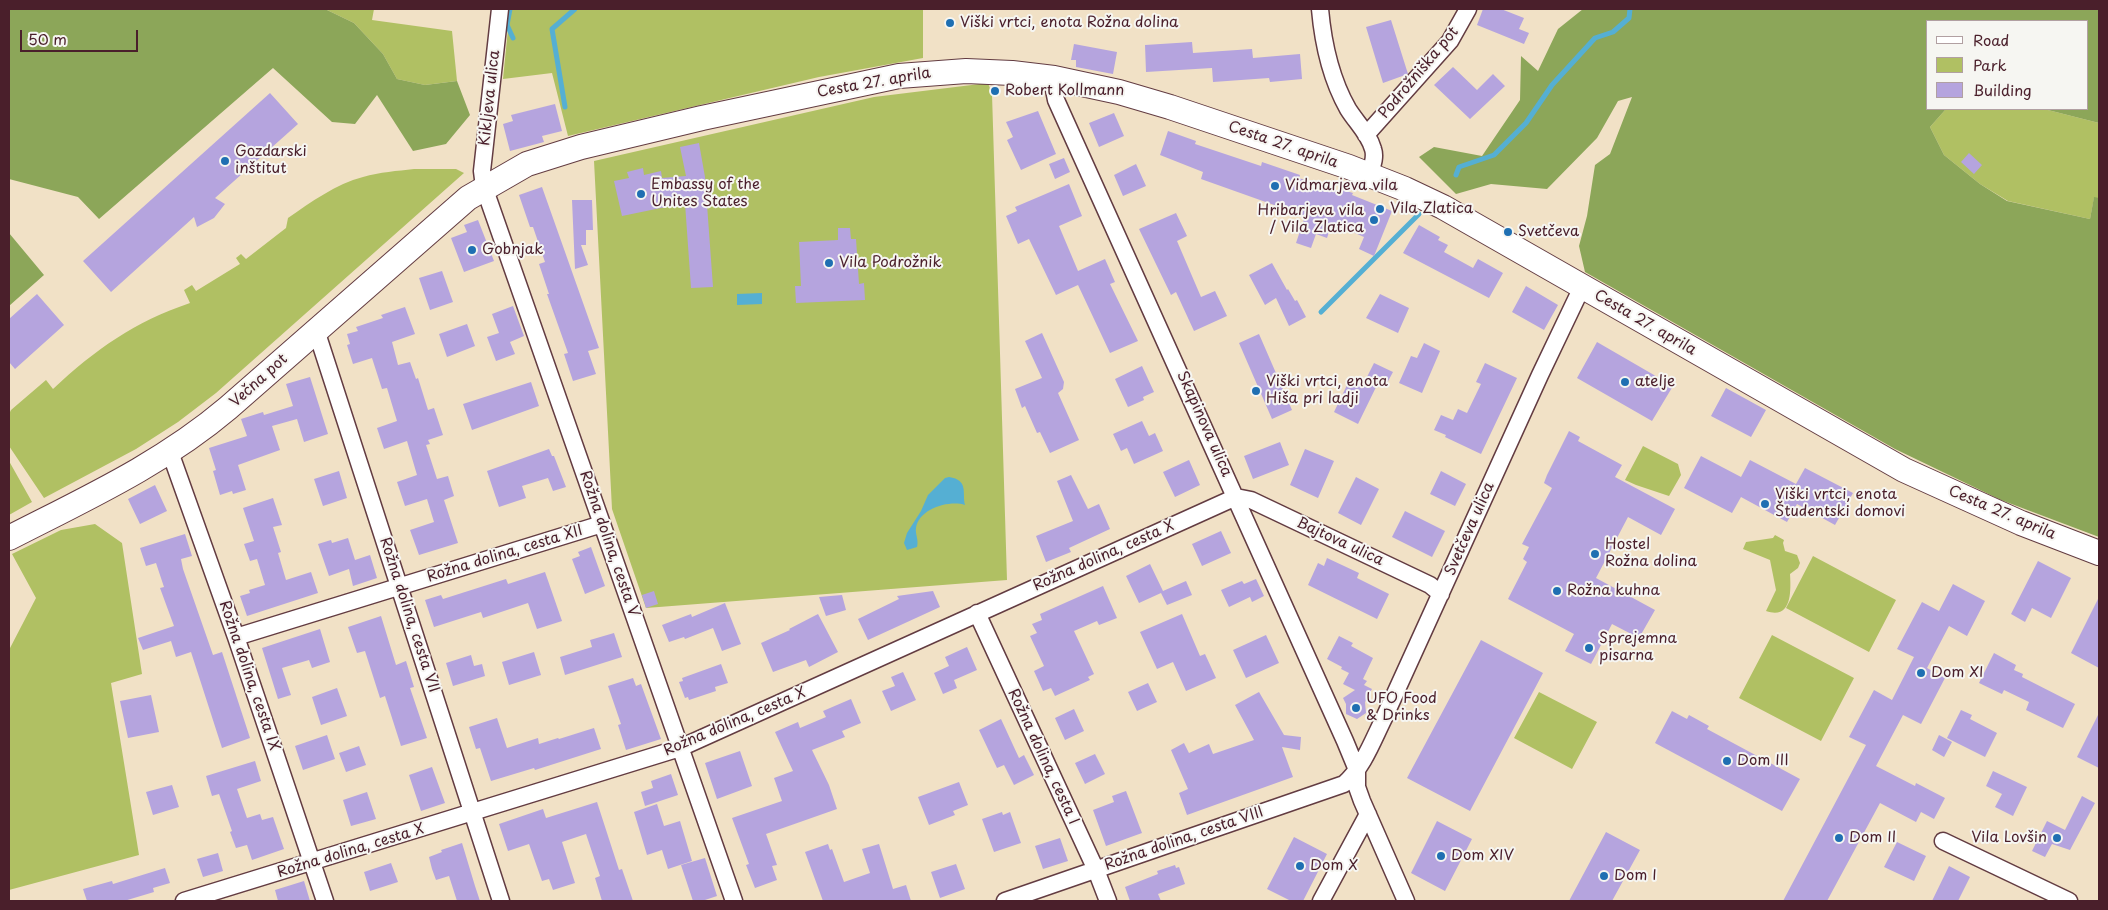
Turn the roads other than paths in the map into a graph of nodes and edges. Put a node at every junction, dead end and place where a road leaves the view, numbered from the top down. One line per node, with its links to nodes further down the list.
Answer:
1 (500, 9): 7 (street, Kikljeva ulica)
2 (1320, 9): 5 (street)
3 (1468, 9): 5 (street, Podrožniška pot)
4 (1054, 78): 6 (main road, Cesta 27. aprila); 7 (main road, Cesta 27. aprila); 11 (street, Skapinova ulica)
5 (1366, 135): 6 (street)
6 (1369, 175): 8 (main road, Cesta 27. aprila)
7 (484, 187): 9 (main road, Večna pot); 12 (street, Rožna dolina, cesta V)
8 (1582, 287): 14 (main road, Cesta 27. aprila); 16 (street, Svetčeva ulica)
9 (316, 330): 10 (main road, Večna pot); 15 (street, Rožna dolina, cesta VII)
10 (170, 452): 13 (main road, Večna pot); 18 (street, Rožna dolina, cesta IX)
11 (1236, 497): 16 (street, Bajtova ulica); 17 (street, Rožna dolina, cesta X); 20 (street, Skapinova ulica)
12 (602, 524): 15 (street, Rožna dolina, cesta XII); 19 (street, Rožna dolina, cesta V)
13 (9, 538)
14 (2099, 553)
15 (400, 587): 18 (street, Rožna dolina, cesta XII); 21 (street, Rožna dolina, cesta VII)
16 (1441, 594): 20 (street, Svetčeva ulica)
17 (977, 613): 19 (street, Rožna dolina, cesta X); 25 (street, Rožna dolina, cesta I)
18 (236, 637): 24 (street, Rožna dolina, cesta IX)
19 (680, 748): 21 (street, Rožna dolina, cesta X); 30 (street, Rožna dolina, cesta V)
20 (1357, 770): 22 (street); 25 (street, Rožna dolina, cesta VIII)
21 (472, 813): 24 (street, Rožna dolina, cesta X); 29 (street, Rožna dolina, cesta VII)
22 (1368, 814): 32 (street); 33 (street)
23 (1943, 841): 34 (street)
24 (312, 863): 27 (street, Rožna dolina, cesta X); 28 (street, Rožna dolina, cesta IX)
25 (1096, 870): 26 (street, Rožna dolina, cesta I); 31 (street, Rožna dolina, cesta VIII)
26 (1104, 899)
27 (184, 901)
28 (325, 901)
29 (501, 901)
30 (734, 901)
31 (1005, 901)
32 (1321, 901)
33 (1406, 901)
34 (2069, 901)

